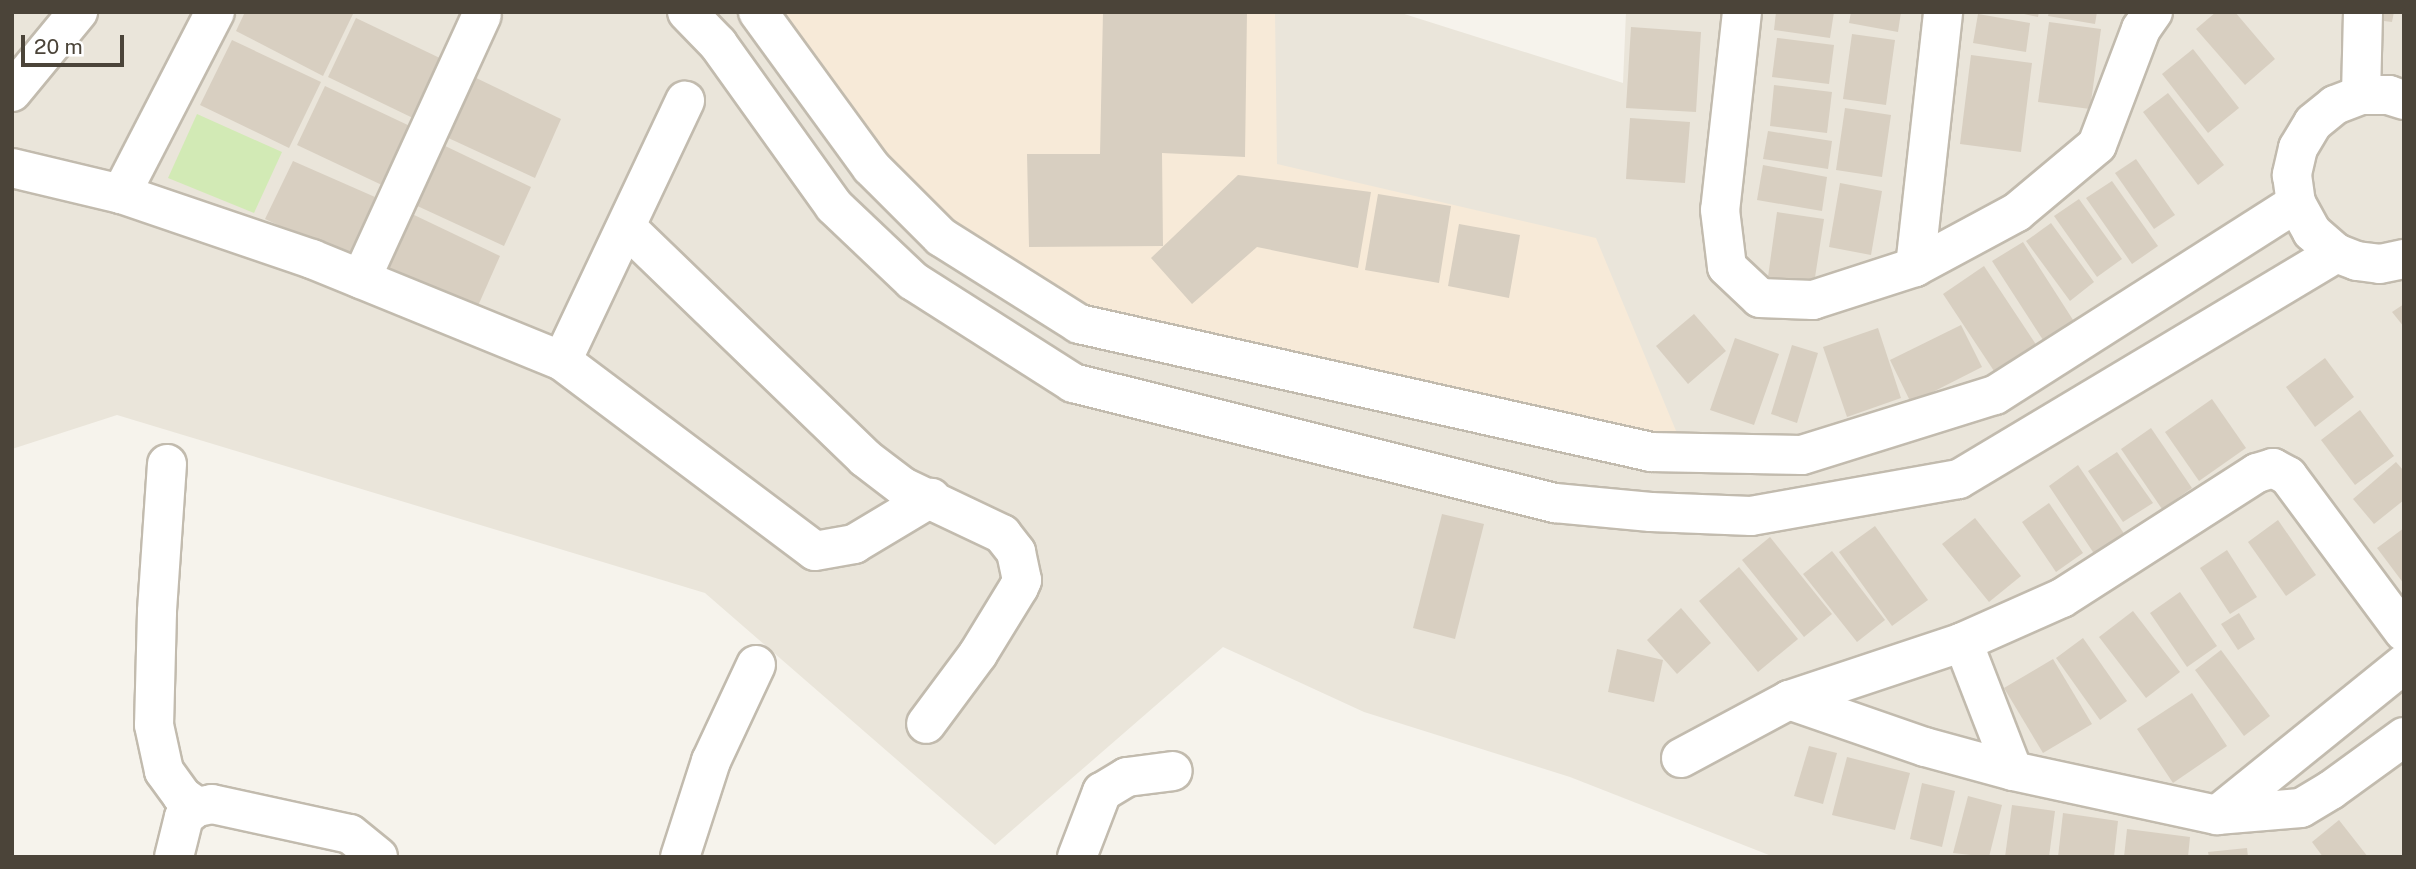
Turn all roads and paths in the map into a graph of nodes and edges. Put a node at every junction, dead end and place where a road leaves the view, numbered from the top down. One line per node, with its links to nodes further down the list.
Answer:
1 (78, 12): 10 (street)
2 (687, 12): 24 (street)
3 (758, 12): 22 (street)
4 (1742, 12): 20 (street)
5 (1943, 12): 20 (street)
6 (2363, 12): 11 (street)
7 (215, 13): 15 (street)
8 (487, 13): 21 (street)
9 (2146, 18): 20 (street)
10 (12, 92)
11 (2361, 95): 12 (street); 16 (street)
12 (2404, 100)
13 (685, 101): 17 (street)
14 (12, 168): 15 (street)
15 (121, 194): 21 (street)
16 (2296, 203): 18 (street); 25 (street)
17 (627, 228): 23 (street); 27 (street)
18 (2336, 253): 19 (street); 28 (street)
19 (2403, 260)
20 (1915, 267)
21 (361, 279): 23 (street)
22 (1216, 356): 24 (street); 25 (street)
23 (562, 361): 27 (street)
24 (1204, 415): 28 (street)
25 (1651, 452): 28 (street)
26 (167, 464): 39 (street)
27 (931, 498): 34 (street)
28 (1651, 512)
29 (2404, 632): 30 (street)
30 (1963, 642): 33 (street); 38 (street)
31 (2404, 664): 40 (street)
32 (756, 665): 43 (street)
33 (1789, 699): 36 (street); 38 (street)
34 (926, 724)
35 (2404, 737): 40 (street)
36 (1681, 758)
37 (1172, 771): 44 (street)
38 (2013, 771): 40 (street)
39 (197, 807): 41 (street); 42 (street)
40 (2217, 815)
41 (174, 857)
42 (378, 857)
43 (680, 857)
44 (1077, 857)

